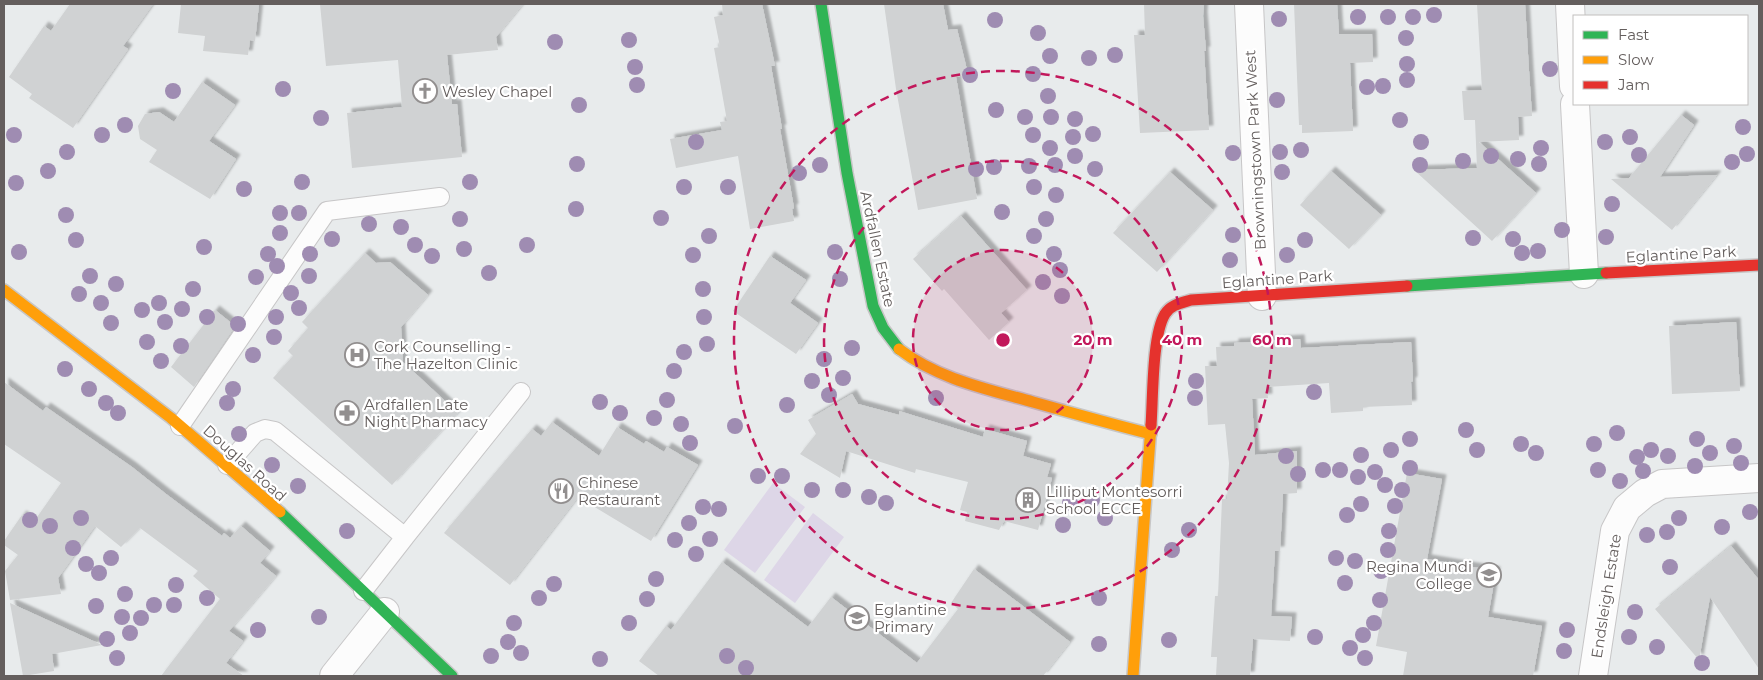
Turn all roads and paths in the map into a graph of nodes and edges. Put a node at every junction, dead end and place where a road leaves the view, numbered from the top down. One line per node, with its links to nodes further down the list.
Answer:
1 (821, 4): 13 (street, Ardfallen Estate)
2 (1248, 4): 10 (street, Browningstown Park West)
3 (1570, 4): 4 (street)
4 (1573, 66)
5 (1575, 105): 8 (street)
6 (440, 198): 12 (lane)
7 (1759, 265): 8 (street, Eglantine Park)
8 (1584, 274): 10 (street, Eglantine Park)
9 (4, 290): 12 (street, Douglas Road)
10 (1262, 296): 13 (street, Eglantine Park)
11 (521, 392): 16 (lane)
12 (180, 426): 14 (street, Douglas Road)
13 (1150, 434): 21 (street, Eglantine Park)
14 (227, 465): 16 (lane); 17 (street, Douglas Road)
15 (1759, 478): 22 (street, Endsleigh Estate)
16 (405, 537): 17 (lane)
17 (363, 591): 18 (street, Douglas Road)
18 (385, 612): 19 (street); 20 (street, Douglas Road)
19 (334, 676)
20 (452, 676)
21 (1133, 676)
22 (1593, 676)

